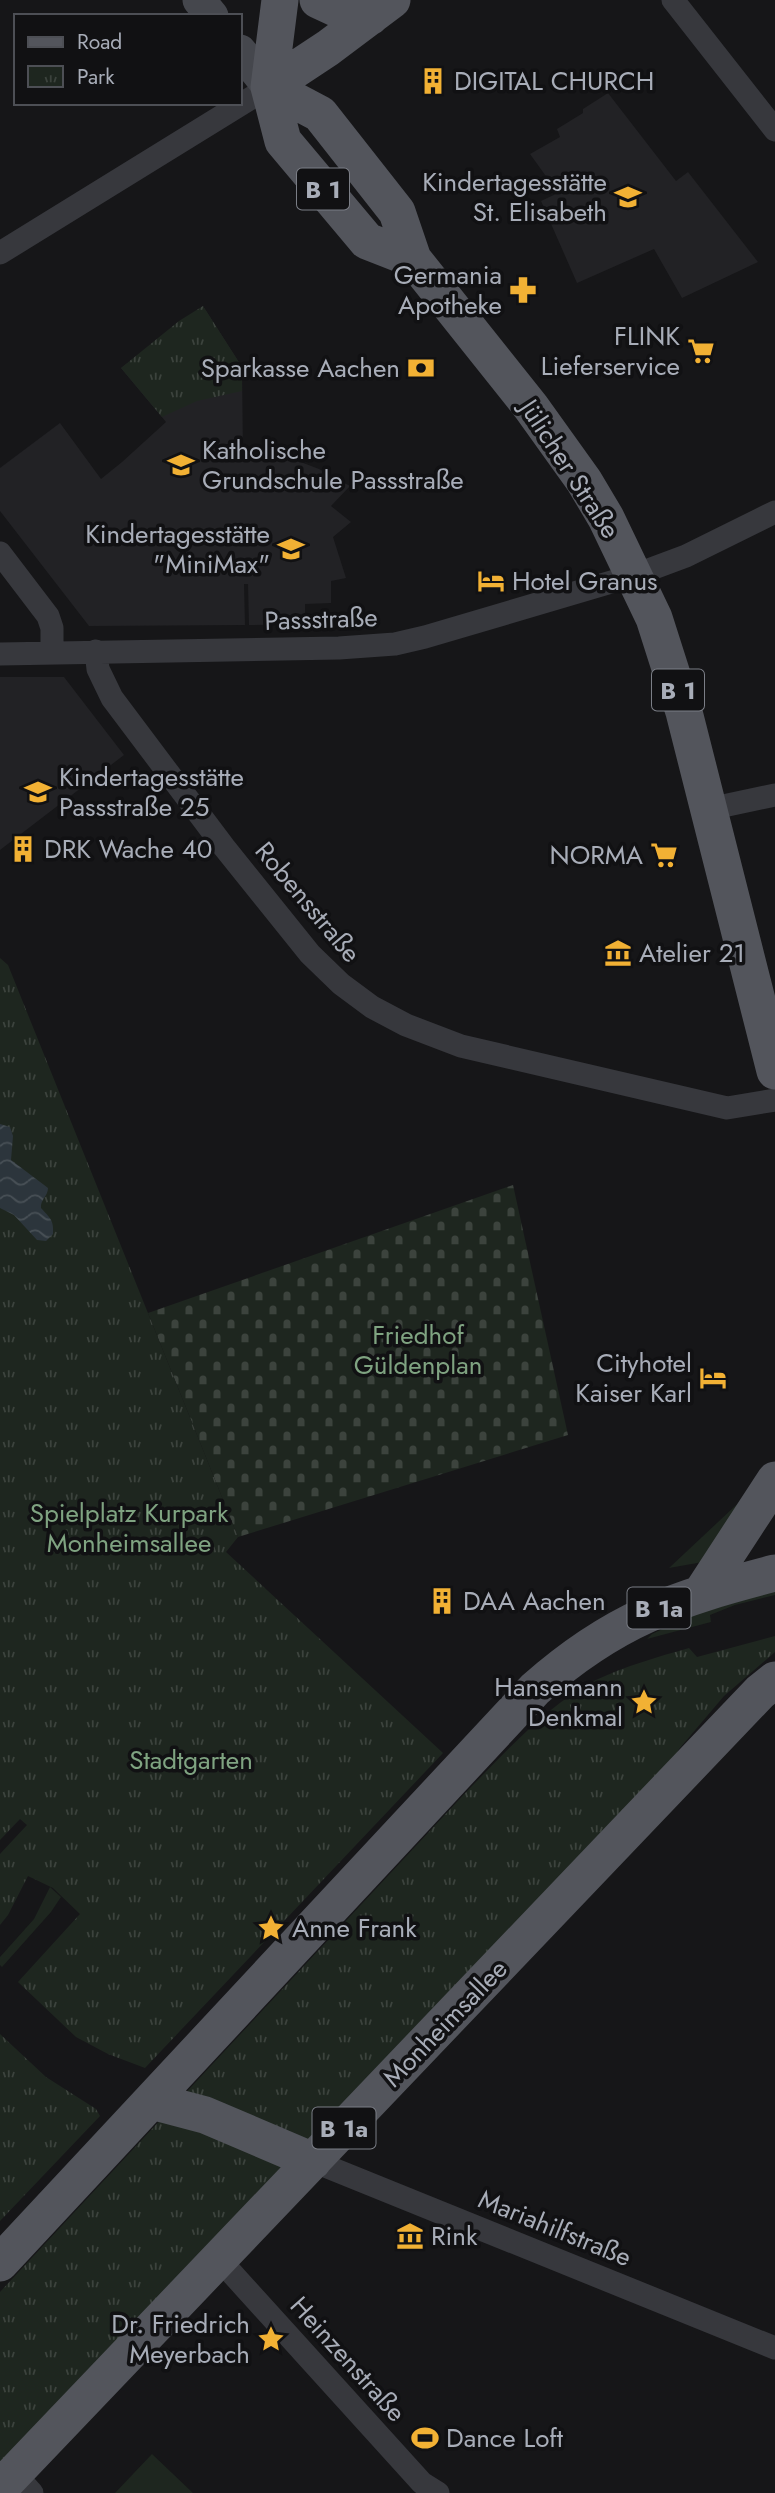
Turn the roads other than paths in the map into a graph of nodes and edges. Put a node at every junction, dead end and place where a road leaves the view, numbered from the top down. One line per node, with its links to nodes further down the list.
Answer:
1 (199, 0): 6 (main road)
2 (280, 0): 8 (main road)
3 (318, 0): 5 (main road)
4 (673, 0): 11 (street)
5 (381, 8): 8 (main road)
6 (210, 14)
7 (242, 53): 8 (main road, Jülicher Straße)
8 (269, 87): 9 (street); 15 (main road, Jülicher Straße / B 1)
9 (242, 104)
10 (240, 105): 12 (street)
11 (775, 130)
12 (0, 253)
13 (775, 512): 15 (street, Passstraße)
14 (0, 553): 17 (street)
15 (635, 575): 16 (street, Passstraße); 20 (main road, Jülicher Straße / B 1)
16 (96, 651): 17 (street, Passstraße); 22 (street, Robensstraße)
17 (52, 653): 18 (street, Passstraße)
18 (0, 654)
19 (775, 795): 20 (street)
20 (709, 809): 21 (main road, Jülicher Straße / B 1)
21 (775, 1071)
22 (775, 1100)
23 (775, 1480): 25 (main road)
24 (775, 1573): 25 (main road, B 1a)
25 (702, 1592): 27 (main road, B 1a)
26 (775, 1680): 28 (main road, Monheimsallee / B 1a)
27 (152, 2101): 28 (main road); 30 (main road, B 1a)
28 (313, 2161): 29 (main road, Monheimsallee / B 1a); 31 (street, Mariahilfstraße)
29 (219, 2259): 32 (main road, Monheimsallee / B 1a); 33 (street, Heinzenstraße)
30 (0, 2263)
31 (775, 2347)
32 (15, 2485)
33 (438, 2493)

